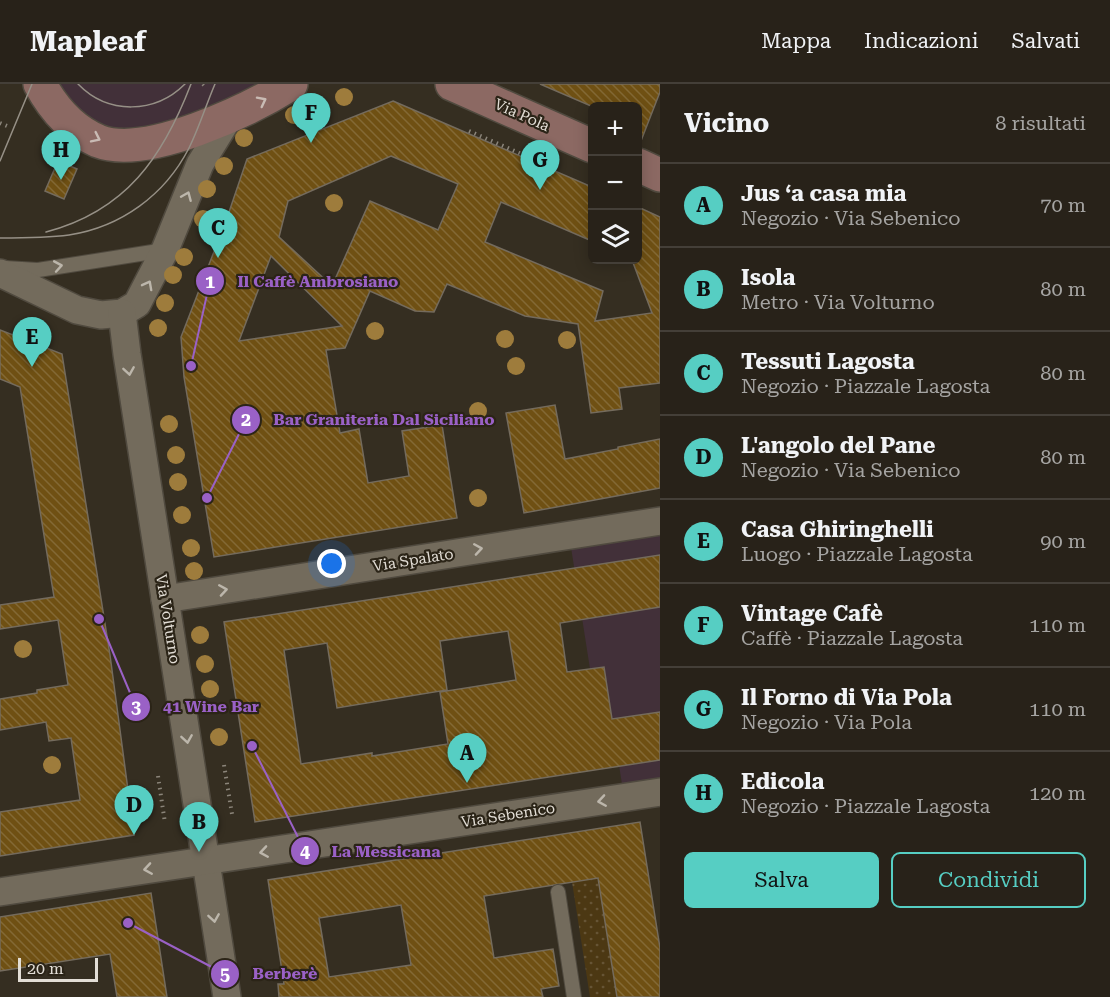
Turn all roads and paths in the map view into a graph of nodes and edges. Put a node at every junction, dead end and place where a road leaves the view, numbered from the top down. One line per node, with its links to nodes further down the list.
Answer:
1 (40, 84): 4 (street, one-way to 4)
2 (291, 84): 4 (street, one-way to 2)
3 (466, 87): 8 (street, Via Pola)
4 (231, 114): 12 (street, one-way to 4)
5 (0, 123): 6 (path)
6 (7, 126)
7 (469, 131): 9 (path)
8 (588, 144)
9 (533, 159)
10 (642, 167): 11 (street)
11 (660, 175)
12 (165, 250): 13 (lane, one-way to 12); 15 (street, one-way to 12)
13 (0, 268)
14 (0, 273): 15 (street)
15 (122, 313): 17 (street, Via Volturno, one-way to 17)
16 (660, 521): 17 (street, Via Spalato, one-way to 16)
17 (165, 599): 23 (street, Via Volturno, one-way to 23)
18 (224, 765): 21 (path)
19 (158, 776): 22 (path)
20 (660, 792): 23 (street, Via Sebenico, one-way to 23)
21 (232, 814)
22 (165, 823)
23 (206, 860): 24 (street, Via Sebenico, one-way to 24); 26 (street, Via Volturno, one-way to 26)
24 (0, 892)
25 (558, 892): 27 (lane)
26 (227, 997)
27 (574, 997)

